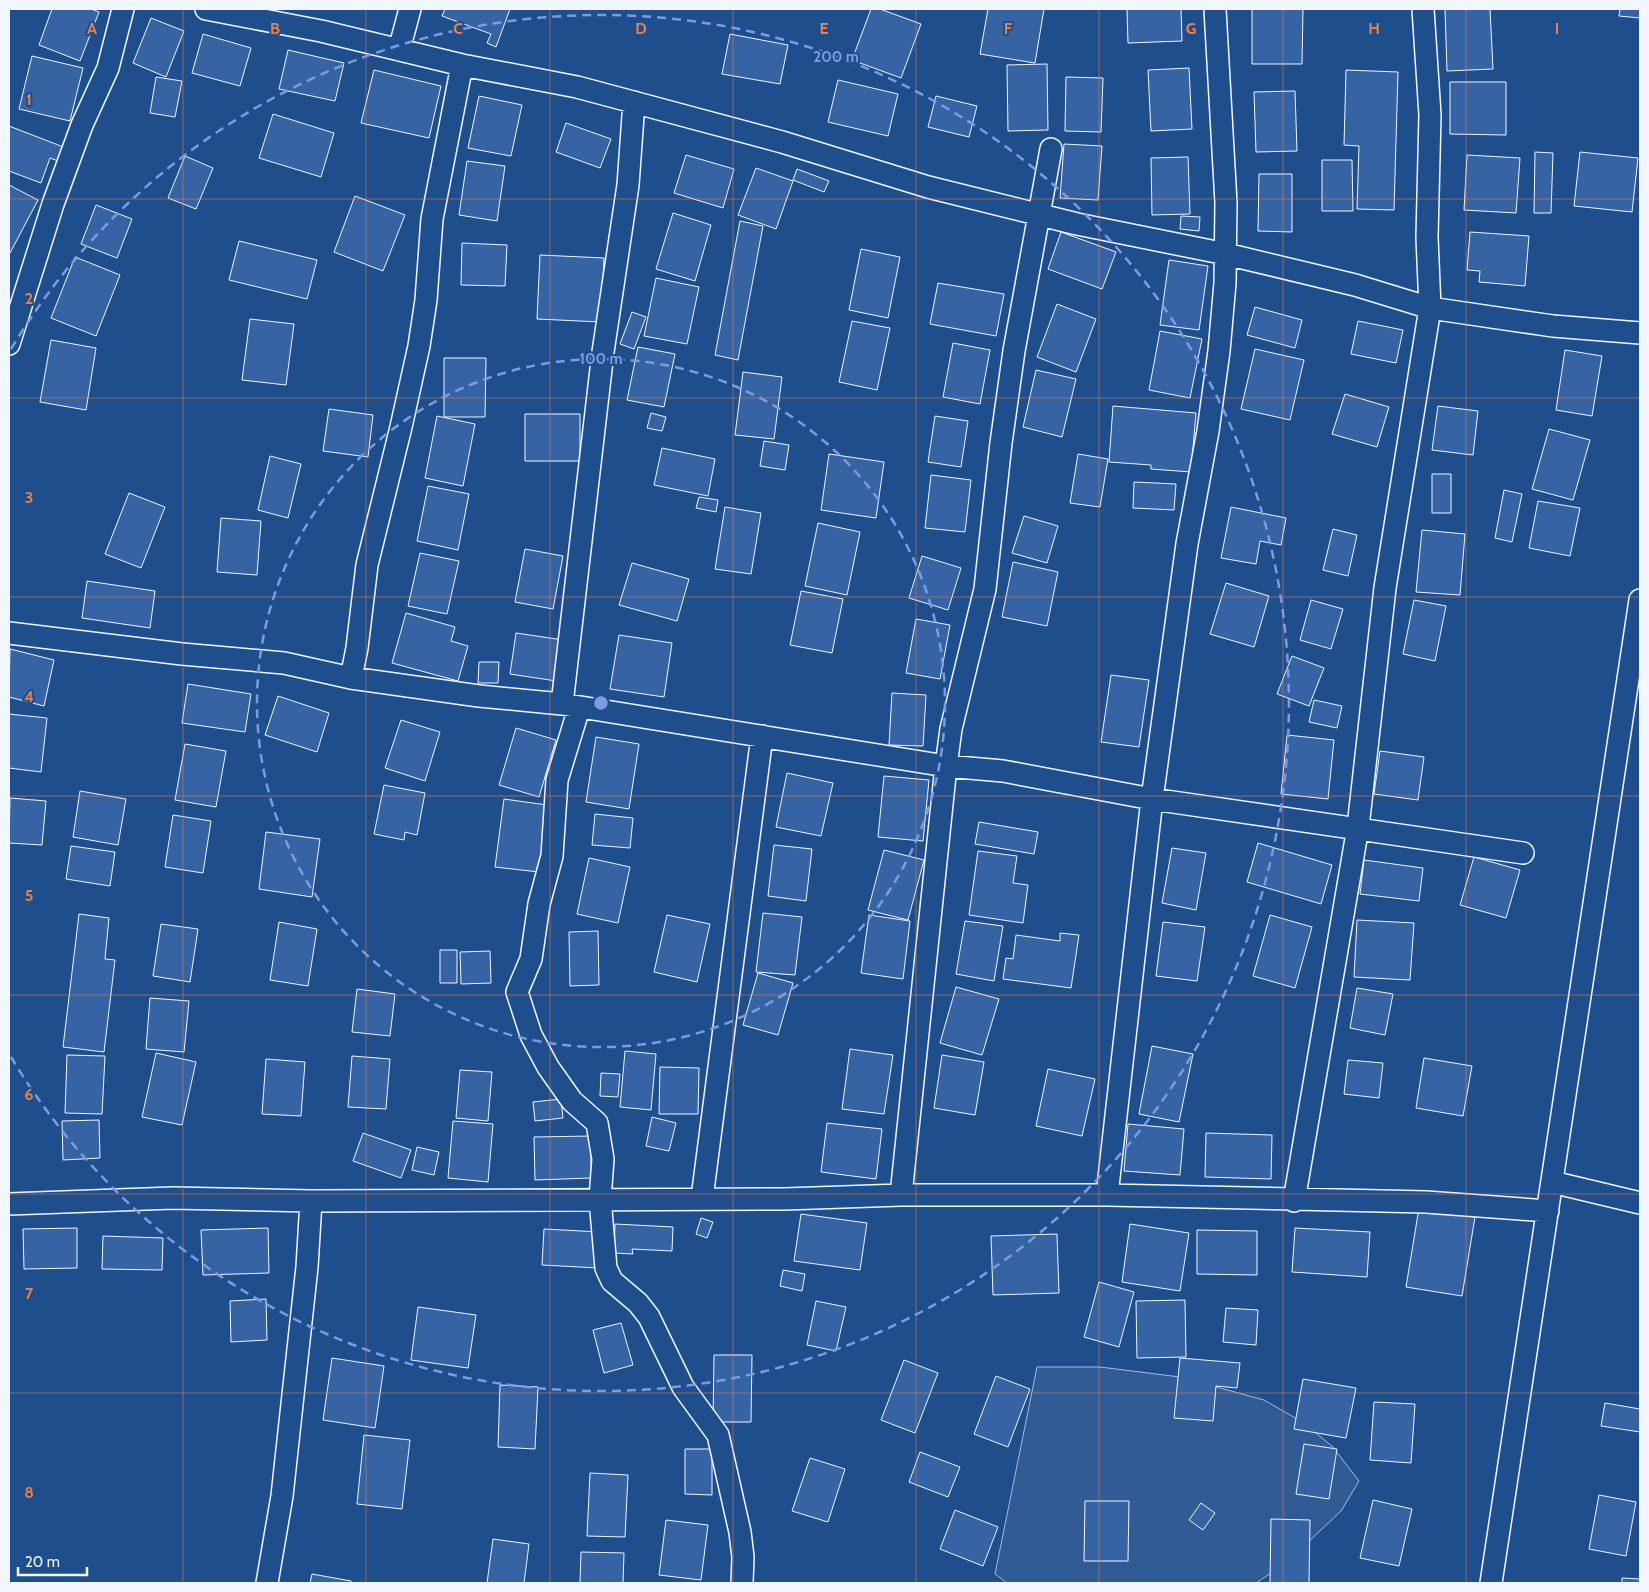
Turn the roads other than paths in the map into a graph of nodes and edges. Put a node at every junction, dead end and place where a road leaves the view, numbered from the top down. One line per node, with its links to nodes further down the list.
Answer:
1 (123, 9): 14 (street)
2 (206, 9): 6 (street)
3 (410, 9): 6 (street)
4 (1215, 9): 11 (street)
5 (1423, 9): 12 (street)
6 (399, 50): 7 (street)
7 (462, 65): 8 (street); 17 (street)
8 (634, 102): 10 (street); 18 (street)
9 (1051, 149): 10 (street)
10 (1039, 214): 11 (street); 20 (street)
11 (1226, 254): 12 (street); 21 (street)
12 (1430, 308): 13 (street); 22 (street)
13 (1640, 333)
14 (9, 344)
15 (1640, 600): 24 (street)
16 (9, 632): 17 (street)
17 (351, 678): 18 (street)
18 (571, 706): 19 (street); 28 (street)
19 (762, 736): 20 (street); 27 (street)
20 (946, 766): 21 (street); 25 (street)
21 (1152, 799): 22 (street); 26 (street)
22 (1358, 827): 23 (street); 30 (street)
23 (1523, 853)
24 (1552, 1182): 31 (street); 33 (street)
25 (901, 1195): 26 (street); 27 (street)
26 (1107, 1195): 30 (street)
27 (702, 1198): 28 (street)
28 (600, 1199): 29 (street); 35 (street)
29 (311, 1201): 32 (street); 34 (street)
30 (1294, 1201): 33 (street)
31 (1640, 1203)
32 (9, 1204)
33 (1548, 1211): 36 (street)
34 (267, 1583)
35 (742, 1583)
36 (1491, 1583)

